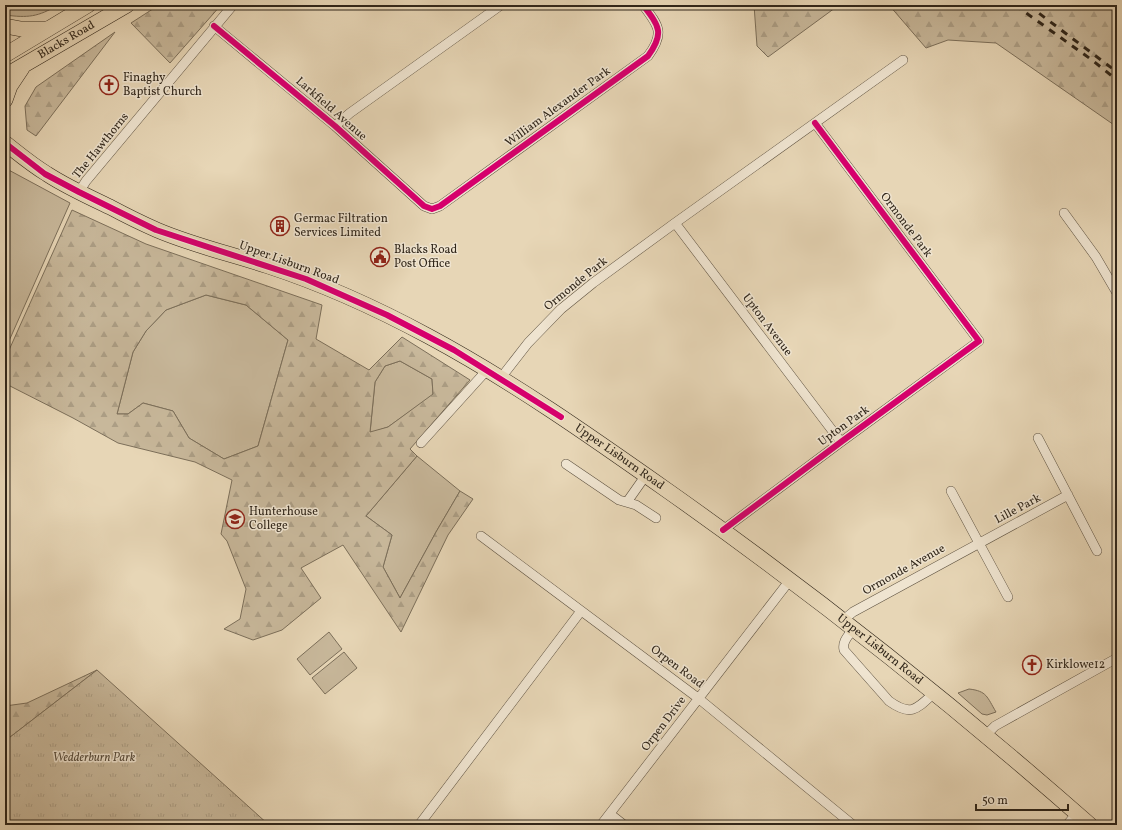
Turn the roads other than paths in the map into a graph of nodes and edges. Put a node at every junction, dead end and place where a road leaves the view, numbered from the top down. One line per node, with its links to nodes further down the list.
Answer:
1 (88, 5): 8 (main road, Blacks Road)
2 (127, 5): 11 (main road, Blacks Road)
3 (233, 5): 7 (street, The Hawthorns)
4 (501, 5): 15 (street)
5 (643, 5): 18 (street, William Alexander Park)
6 (5, 26): 8 (main road)
7 (214, 26): 15 (street, Larkfield Avenue); 17 (street, The Hawthorns)
8 (50, 28): 9 (main road, Blacks Road)
9 (5, 55)
10 (903, 60): 14 (street, Ormonde Park)
11 (24, 65): 12 (main road, Blacks Road); 13 (main road)
12 (5, 76)
13 (5, 100)
14 (815, 123): 20 (street, Ormonde Park); 22 (street, Ormonde Park)
15 (335, 126): 18 (street, Larkfield Avenue)
16 (5, 143): 17 (main road, Upper Lisburn Road)
17 (79, 192): 23 (main road, Upper Lisburn Road)
18 (432, 209)
19 (1064, 213): 21 (street)
20 (675, 223): 24 (street, Ormonde Park); 26 (street, Upton Avenue)
21 (1117, 294)
22 (979, 341): 26 (street, Upton Park)
23 (486, 370): 24 (main road, Upper Lisburn Road); 27 (street)
24 (500, 379): 29 (main road, Upper Lisburn Road)
25 (1038, 438): 31 (street)
26 (841, 442): 34 (street, Upton Park)
27 (421, 443)
28 (566, 464): 32 (street)
29 (646, 475): 32 (street); 34 (main road, Upper Lisburn Road)
30 (951, 491): 36 (street)
31 (1068, 495): 36 (street, Lille Park); 37 (street)
32 (627, 502): 33 (street)
33 (656, 518)
34 (723, 530): 38 (main road, Upper Lisburn Road)
35 (481, 536): 40 (street, Orpen Road)
36 (979, 543): 39 (street); 41 (street, Ormonde Avenue)
37 (1097, 551)
38 (790, 580): 41 (main road, Upper Lisburn Road); 44 (street, Orpen Drive)
39 (1008, 597)
40 (581, 611): 44 (street, Orpen Road); 48 (street)
41 (848, 625): 43 (main road, Upper Lisburn Road); 43 (street)
42 (1117, 658): 45 (street)
43 (934, 693): 45 (main road, Upper Lisburn Road)
44 (698, 698): 46 (street, Orpen Drive); 51 (street, Orpen Road)
45 (986, 736): 47 (main road, Upper Lisburn Road)
46 (610, 814): 49 (street, Orpen Drive); 50 (street)
47 (1072, 819): 52 (main road, Upper Lisburn Road)
48 (419, 825)
49 (601, 825)
50 (624, 825)
51 (853, 825)
52 (1090, 825)

